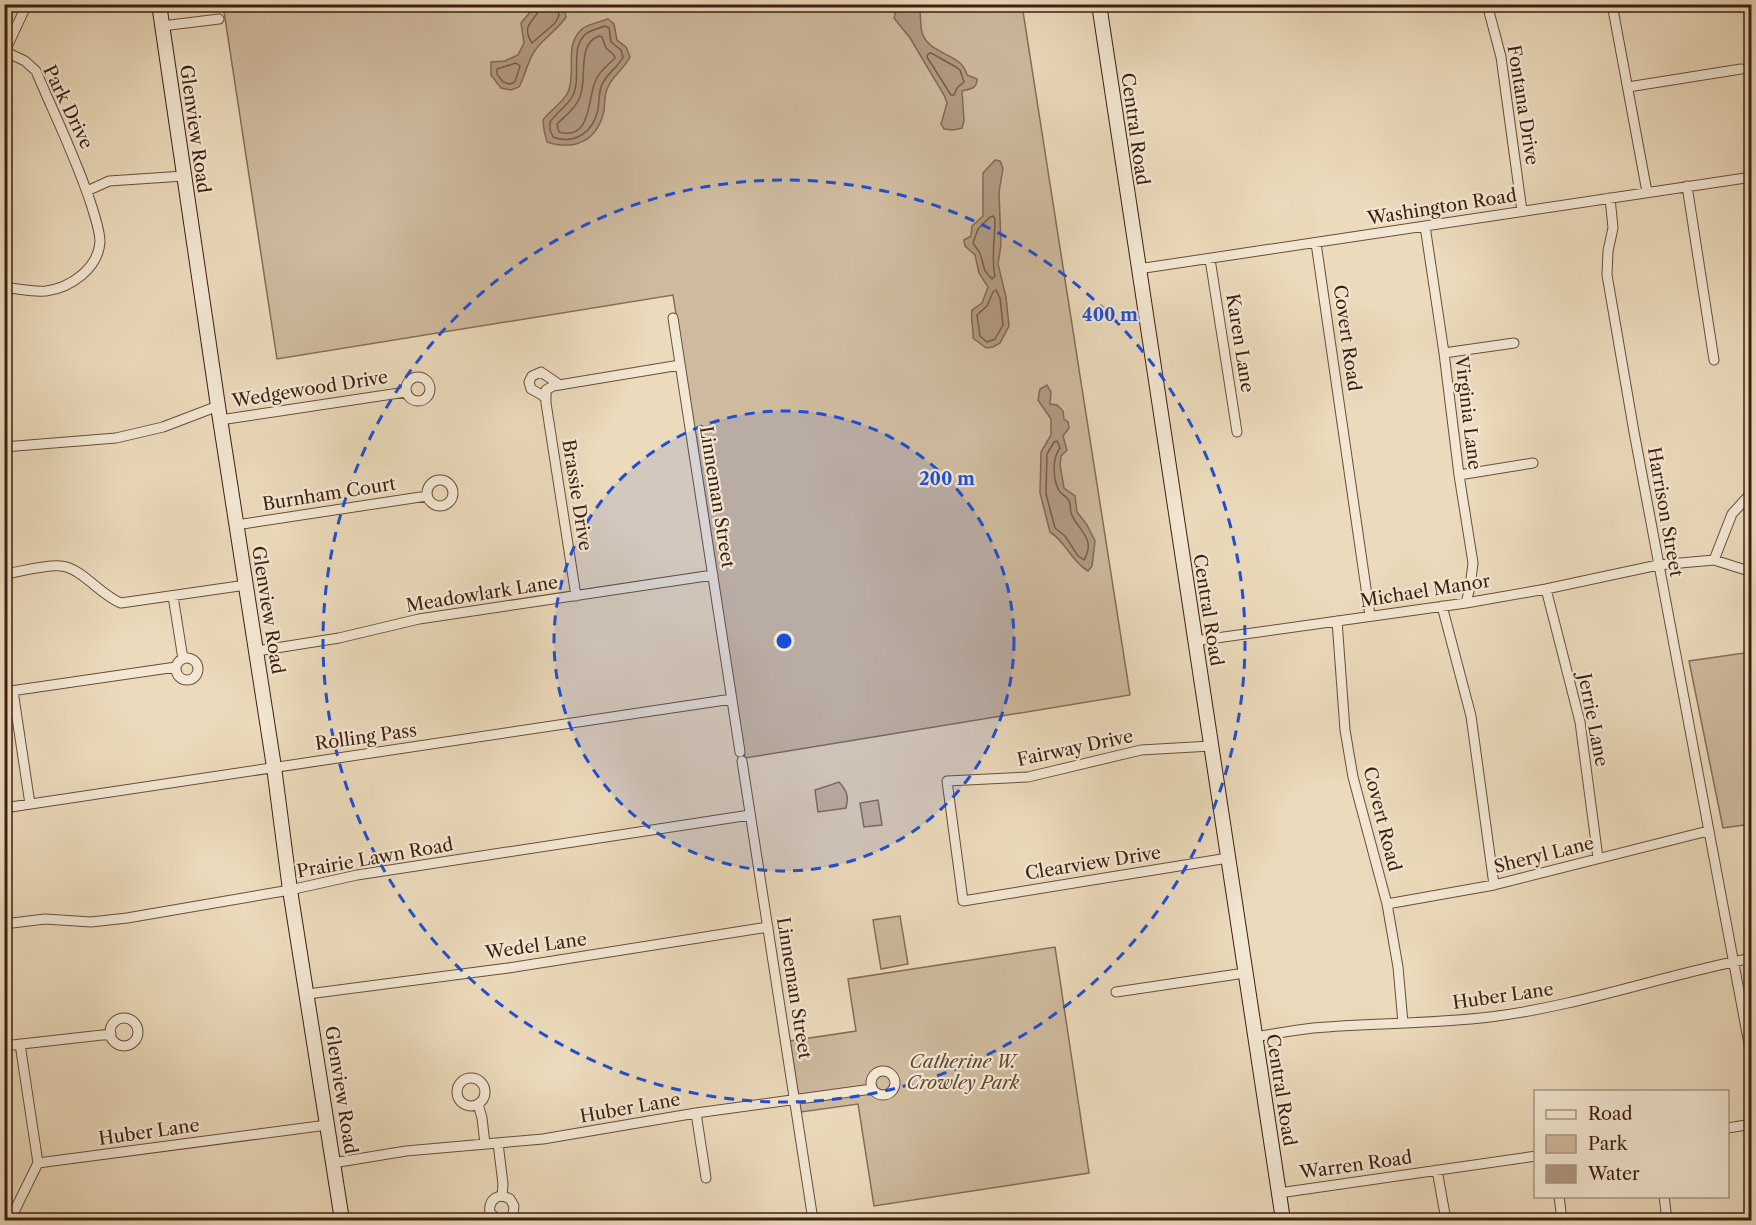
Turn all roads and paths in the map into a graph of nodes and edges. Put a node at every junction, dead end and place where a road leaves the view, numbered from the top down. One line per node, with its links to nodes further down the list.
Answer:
1 (27, 4): 8 (street, Park Drive)
2 (159, 4): 7 (main road, Glenview Road)
3 (1099, 4): 21 (main road, Central Road)
4 (1487, 4): 17 (street, Fontana Drive)
5 (1612, 4): 10 (street)
6 (219, 19): 7 (street)
7 (162, 26): 11 (main road, Glenview Road)
8 (5, 51): 14 (street, Park Drive)
9 (1741, 69): 10 (street)
10 (1628, 87): 15 (street)
11 (184, 176): 14 (street); 31 (main road, Glenview Road)
12 (1752, 177): 13 (street, Washington Road)
13 (1687, 186): 15 (street, Washington Road); 26 (street)
14 (87, 191): 22 (street, Park Drive)
15 (1647, 192): 16 (street, Washington Road)
16 (1610, 198): 17 (street, Washington Road); 40 (street, Harrison Street)
17 (1522, 212): 18 (street, Washington Road)
18 (1425, 226): 19 (street, Washington Road); 25 (street, Virginia Lane)
19 (1316, 243): 20 (street, Washington Road); 50 (street, Covert Road)
20 (1210, 259): 21 (street, Washington Road); 32 (street, Karen Lane)
21 (1138, 270): 52 (main road, Central Road)
22 (4, 287)
23 (673, 318): 27 (street, Linneman Street)
24 (1514, 343): 25 (street)
25 (1444, 353): 35 (street, Virginia Lane)
26 (1714, 360)
27 (680, 365): 28 (street); 43 (street, Linneman Street)
28 (557, 385): 30 (street); 30 (street, Brassie Drive)
29 (406, 392): 31 (street, Wedgewood Drive)
30 (546, 399): 47 (street, Brassie Drive)
31 (219, 413): 33 (street, Wedgewood Drive); 38 (main road, Glenview Road)
32 (1237, 432)
33 (4, 447)
34 (1533, 463): 35 (street)
35 (1459, 475): 48 (street, Virginia Lane)
36 (1752, 492): 39 (street)
37 (427, 496): 38 (street, Burnham Court)
38 (236, 525): 44 (main road, Glenview Road)
39 (1714, 560): 40 (street, Michael Manor); 41 (street)
40 (1658, 565): 45 (street, Michael Manor); 63 (street, Harrison Street)
41 (1752, 572)
42 (4, 574): 46 (street)
43 (713, 575): 47 (street, Meadowlark Lane); 57 (street, Linneman Street)
44 (246, 585): 46 (street); 53 (main road, Glenview Road)
45 (1546, 589): 48 (street, Michael Manor); 65 (street, Jerrie Lane)
46 (173, 596): 54 (street)
47 (576, 596): 53 (street, Meadowlark Lane)
48 (1466, 603): 49 (street, Michael Manor)
49 (1442, 606): 50 (street, Michael Manor); 66 (street)
50 (1370, 616): 51 (street, Michael Manor)
51 (1337, 621): 52 (street, Michael Manor); 69 (street, Covert Road)
52 (1195, 641): 58 (main road, Central Road)
53 (256, 651): 59 (main road, Glenview Road)
54 (183, 659): 55 (street); 55 (street)
55 (176, 667): 56 (street)
56 (9, 692): 60 (street)
57 (732, 699): 59 (street, Rolling Pass); 62 (street, Linneman Street)
58 (1211, 746): 64 (main road, Central Road); 68 (street, Fairway Drive)
59 (274, 767): 60 (street, Rolling Pass); 67 (main road, Glenview Road)
60 (30, 804): 61 (street, Rolling Pass)
61 (4, 808)
62 (750, 815): 67 (street, Prairie Lawn Road); 71 (street, Linneman Street)
63 (1708, 831): 65 (street, Sheryl Lane); 73 (street, Harrison Street)
64 (1228, 858): 68 (street, Clearview Drive); 74 (main road, Central Road)
65 (1598, 858): 66 (street, Sheryl Lane)
66 (1494, 885): 69 (street, Sheryl Lane)
67 (291, 890): 70 (street, Prairie Lawn Road); 76 (main road, Glenview Road)
68 (963, 901)
69 (1387, 904): 77 (street, Covert Road)
70 (4, 924)
71 (768, 927): 76 (street, Wedel Lane); 84 (street, Linneman Street)
72 (1752, 958): 73 (street, Huber Lane)
73 (1733, 962): 77 (street, Huber Lane); 82 (street, Harrison Street)
74 (1245, 973): 75 (street); 79 (main road, Central Road)
75 (1116, 992)
76 (308, 994): 88 (main road, Glenview Road)
77 (1403, 1023): 79 (street, Huber Lane)
78 (111, 1034): 80 (street)
79 (1255, 1037): 97 (main road, Central Road)
80 (20, 1044): 81 (street); 93 (street)
81 (4, 1047)
82 (1752, 1060)
83 (872, 1089): 84 (street, Huber Lane)
84 (795, 1100): 86 (street, Huber Lane); 106 (street, Linneman Street)
85 (478, 1104): 91 (street)
86 (696, 1113): 90 (street, Huber Lane); 96 (street, Huber Lane)
87 (1752, 1124): 89 (street)
88 (327, 1125): 93 (street, Huber Lane); 94 (main road, Glenview Road)
89 (1729, 1128)
90 (498, 1143): 91 (street, Huber Lane); 98 (street)
91 (485, 1144): 94 (street, Huber Lane)
92 (1534, 1156): 95 (street, Warren Road)
93 (38, 1163): 102 (street)
94 (333, 1163): 103 (main road, Glenview Road)
95 (1437, 1170): 97 (street, Warren Road); 108 (street, Warren Road)
96 (706, 1178)
97 (1279, 1193): 101 (main road, Central Road)
98 (502, 1196): 104 (street); 105 (street)
99 (1559, 1198): 109 (street)
100 (1664, 1198): 110 (street)
101 (1282, 1218): 107 (street)
102 (12, 1219)
103 (342, 1221)
104 (499, 1221)
105 (505, 1221)
106 (813, 1221)
107 (1263, 1221)
108 (1446, 1221)
109 (1562, 1221)
110 (1667, 1221)

